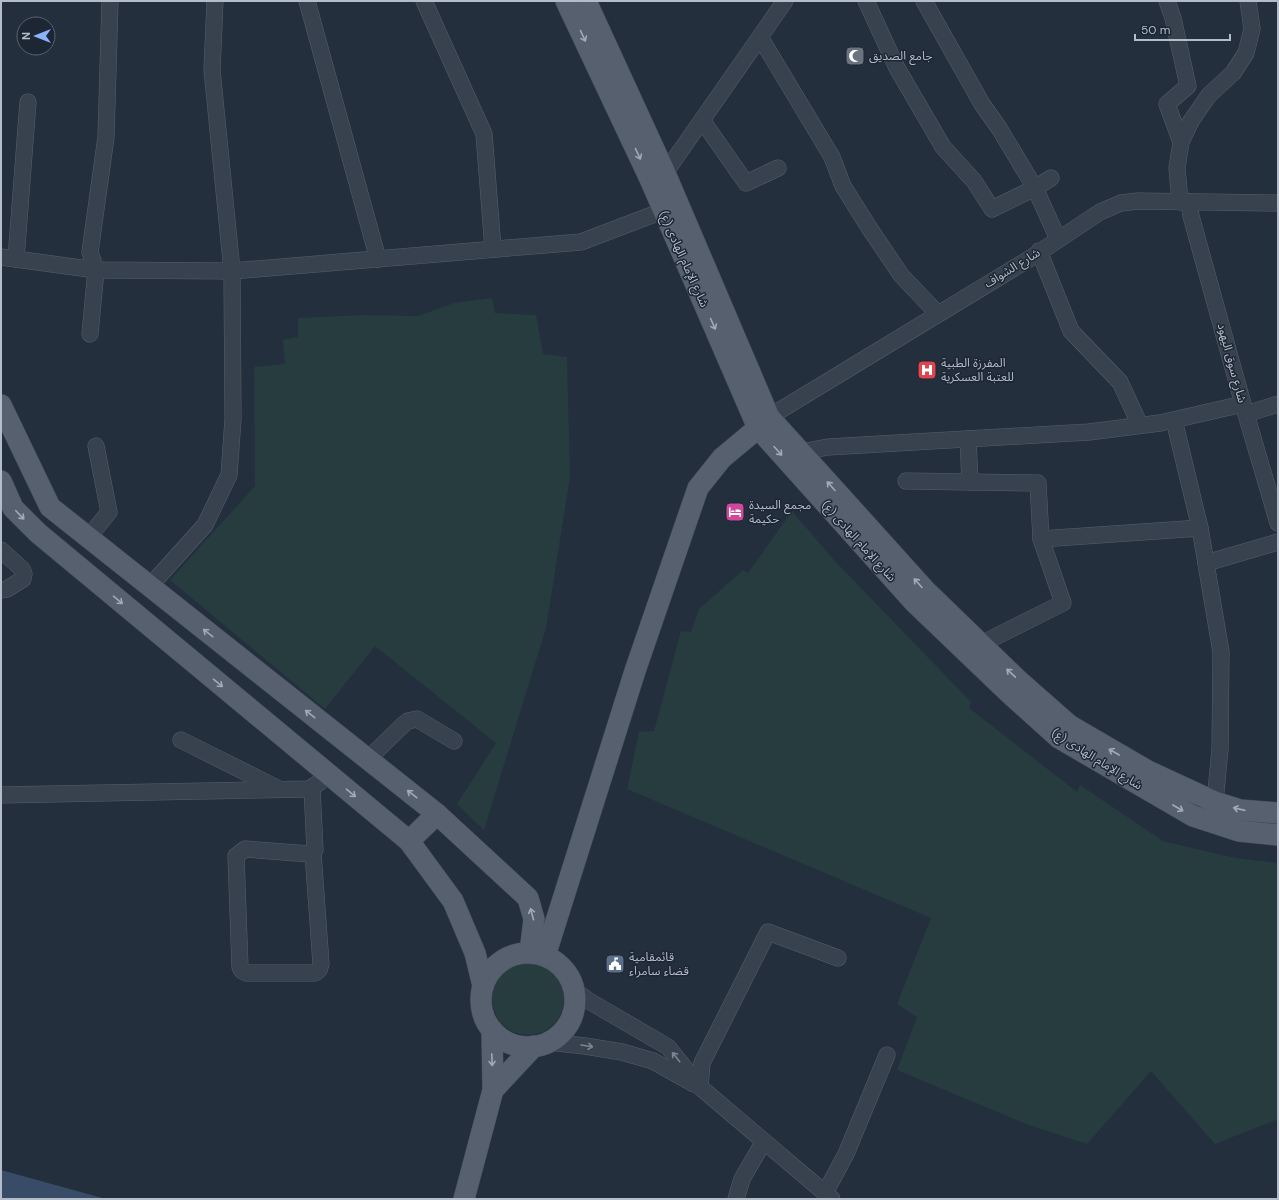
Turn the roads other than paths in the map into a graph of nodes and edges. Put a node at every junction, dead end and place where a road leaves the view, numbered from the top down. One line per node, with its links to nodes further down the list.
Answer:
1 (110, 1): 28 (street)
2 (215, 1): 29 (street)
3 (307, 1): 27 (street)
4 (424, 1): 24 (street)
5 (566, 1): 17 (main road, شارع الإمام الهادی (ع), one-way to 17)
6 (586, 1): 17 (main road, شارع الإمام الهادی (ع))
7 (786, 1): 12 (street)
8 (866, 1): 19 (street)
9 (924, 1): 19 (street)
10 (1167, 1): 15 (street)
11 (1248, 1): 15 (street)
12 (760, 37): 14 (street); 30 (street)
13 (28, 102): 26 (street)
14 (702, 120): 16 (street); 17 (street)
15 (1181, 142): 20 (street, شارع سوق اليهود)
16 (778, 168)
17 (658, 176): 22 (main road, شارع الإمام الهادی (ع))
18 (1051, 178): 19 (street)
19 (1035, 188): 23 (street)
20 (1184, 202): 21 (street, شارع الشواف); 23 (street, شارع الشواف); 34 (street, شارع سوق اليهود)
21 (1278, 203)
22 (671, 208): 24 (street); 36 (main road, شارع الإمام الهادی (ع))
23 (1058, 238): 25 (street, شارع الشواف)
24 (493, 249): 27 (street)
25 (1039, 251): 30 (street, شارع الشواف); 37 (street)
26 (8, 258): 28 (street)
27 (378, 259): 29 (street)
28 (96, 270): 29 (street); 31 (street)
29 (232, 270): 51 (street)
30 (938, 314): 36 (street, شارع الشواف)
31 (90, 334)
32 (1278, 404): 34 (street)
33 (1, 405): 46 (main road)
34 (1244, 409): 35 (street); 44 (street, شارع سوق اليهود)
35 (1174, 420): 37 (street); 45 (street)
36 (764, 423): 40 (main road, شارع الإمام الهادی (ع)); 64 (main road, شارع الإمام الهادی (ع), one-way to 64); 67 (main road)
37 (1140, 425): 38 (street)
38 (968, 439): 40 (street); 43 (street)
39 (96, 446): 46 (street)
40 (801, 452): 53 (main road, شارع الإمام الهادی (ع), one-way to 40)
41 (1, 481): 57 (main road, one-way to 57)
42 (906, 481): 43 (street)
43 (970, 482): 47 (street)
44 (1278, 523)
45 (1200, 528): 47 (street); 50 (street)
46 (88, 538): 51 (main road)
47 (1041, 539): 53 (street)
48 (1278, 542): 50 (street)
49 (1, 550): 52 (street)
50 (1206, 562): 61 (street)
51 (150, 586): 56 (main road, one-way to 51)
52 (1, 590)
53 (981, 644): 61 (main road, شارع الإمام الهادی (ع), one-way to 53)
54 (181, 740): 59 (street)
55 (454, 741): 56 (street)
56 (368, 759): 63 (main road, one-way to 56)
57 (329, 774): 58 (street); 65 (main road, one-way to 65)
58 (312, 788): 59 (street); 66 (street)
59 (280, 790): 60 (street)
60 (1, 795)
61 (1215, 802): 62 (main road, شارع الإمام الهادی (ع), one-way to 61)
62 (1278, 813)
63 (437, 814): 65 (main road); 67 (main road, one-way to 63)
64 (1278, 835)
65 (409, 841): 69 (main road)
66 (313, 853): 66 (street)
67 (538, 954): 69 (main road); 70 (main road)
68 (838, 958): 74 (street)
69 (483, 986): 71 (main road)
70 (574, 990): 72 (main road); 74 (street, one-way to 70)
71 (492, 1030): 72 (main road); 75 (main road, one-way to 75)
72 (541, 1044): 74 (street, one-way to 74); 75 (main road)
73 (887, 1055): 77 (street)
74 (700, 1087): 76 (street)
75 (493, 1090): 78 (main road)
76 (764, 1141): 77 (street); 79 (street)
77 (829, 1196)
78 (464, 1199)
79 (736, 1199)

